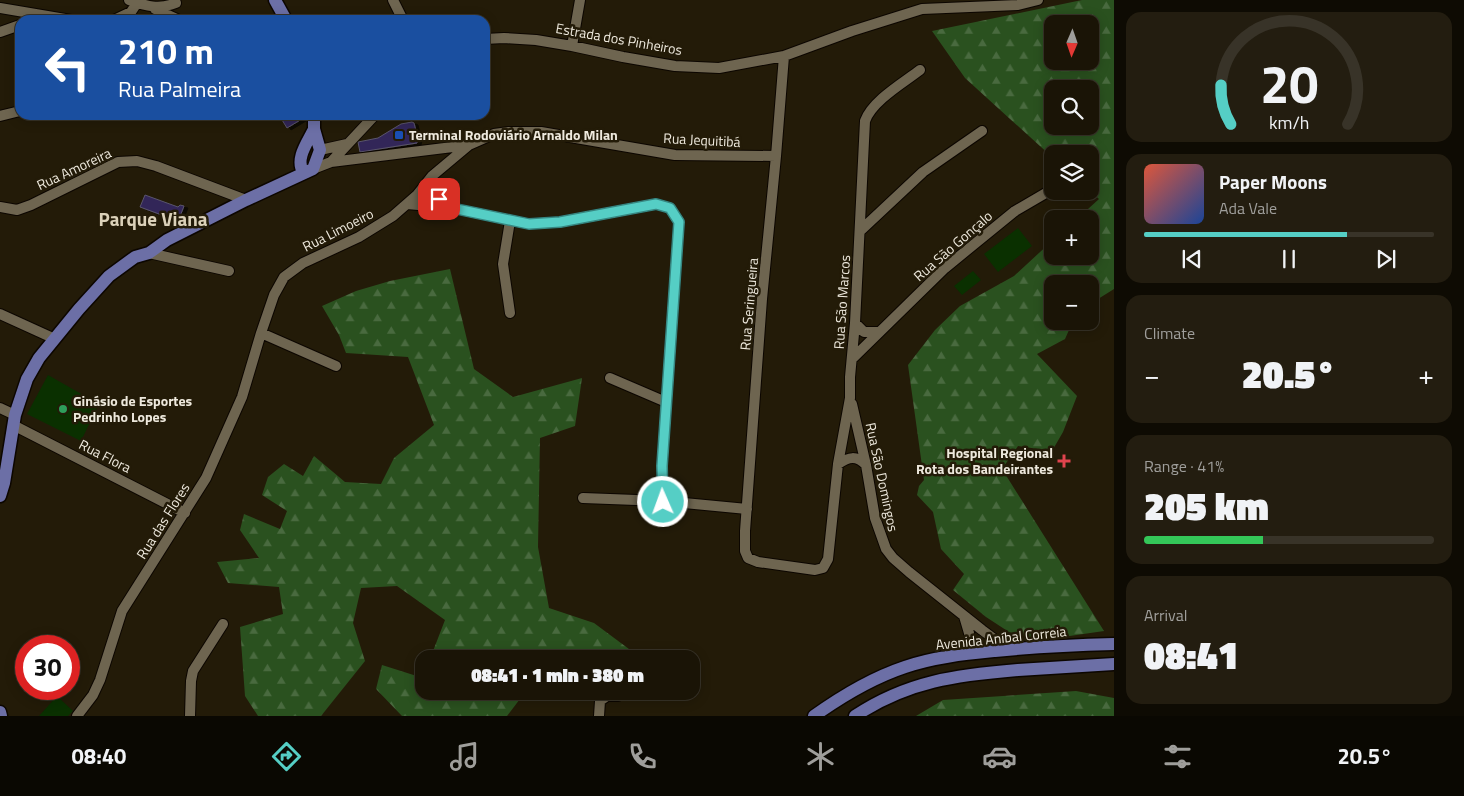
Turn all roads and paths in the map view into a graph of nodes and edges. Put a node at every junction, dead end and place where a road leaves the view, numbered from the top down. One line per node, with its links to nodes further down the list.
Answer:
1 (275, 0): 15 (main road)
2 (394, 0): 16 (street)
3 (580, 0): 20 (street)
4 (1038, 0): 7 (street, Estrada dos Pinheiros)
5 (133, 1): 9 (street); 12 (street)
6 (175, 1): 9 (street); 14 (street)
7 (1019, 2): 8 (street, Estrada dos Pinheiros)
8 (961, 3): 21 (street, Estrada dos Pinheiros)
9 (152, 7): 13 (street)
10 (0, 8): 11 (street)
11 (39, 15)
12 (125, 15)
13 (169, 15)
14 (182, 15)
15 (283, 15)
16 (401, 15)
17 (15, 28): 18 (street)
18 (0, 32)
19 (490, 39): 20 (street, Estrada dos Pinheiros)
20 (572, 46): 21 (street, Estrada dos Pinheiros)
21 (784, 56): 32 (street, Rua Seringueira)
22 (920, 70): 44 (street, Rua São Marcos)
23 (15, 112): 24 (street)
24 (0, 116)
25 (314, 120): 27 (main road)
26 (370, 120): 29 (street)
27 (314, 129): 31 (main road); 33 (main road)
28 (982, 131): 44 (street)
29 (347, 144): 31 (street); 34 (street)
30 (469, 145): 32 (street, Rua Jequitibá); 34 (street, Rua Jequitibá); 36 (street, Rua Limoeiro)
31 (320, 150): 33 (main road); 35 (main road)
32 (776, 156): 66 (street, Rua Seringueira)
33 (300, 158): 35 (main road); 37 (main road)
34 (331, 162): 35 (street)
35 (308, 170): 37 (main road)
36 (432, 176): 40 (street, Rua Limoeiro); 42 (street)
37 (288, 180): 39 (main road)
38 (1044, 194): 50 (street, Rua São Gonçalo)
39 (246, 200): 41 (street, Rua Amoreira); 45 (main road)
40 (407, 204): 42 (street); 51 (street, Rua Limoeiro)
41 (0, 208)
42 (452, 208): 43 (street)
43 (510, 221): 47 (street); 57 (street)
44 (860, 231): 49 (street, Rua São Marcos)
45 (149, 253): 46 (street); 52 (main road)
46 (228, 271)
47 (510, 313)
48 (0, 314): 52 (street)
49 (855, 323): 50 (street); 53 (street, Rua São Marcos)
50 (879, 332): 53 (street, Rua São Gonçalo)
51 (261, 333): 54 (street); 67 (street, Rua das Flores)
52 (55, 339): 59 (main road)
53 (852, 359): 56 (street, Rua São Marcos)
54 (336, 366)
55 (610, 378): 57 (street)
56 (850, 398): 61 (street, Rua São Marcos); 62 (street, Rua São Domingos)
57 (666, 402): 65 (street)
58 (0, 408): 59 (street, Rua Flora)
59 (14, 420): 60 (main road); 67 (street, Rua Flora)
60 (4, 449): 63 (main road)
61 (838, 464): 62 (street); 68 (street, Rua São Marcos)
62 (866, 465): 69 (street, Rua São Domingos)
63 (0, 496)
64 (584, 498): 65 (street)
65 (663, 502): 66 (street)
66 (747, 509): 68 (street, Rua Seringueira)
67 (185, 513): 78 (street, Rua das Flores)
68 (746, 555)
69 (963, 615): 72 (street, Rua São Domingos); 73 (street)
70 (224, 624): 79 (street)
71 (1114, 644): 72 (main road, Avenida Aníbal Correia)
72 (1009, 650): 73 (main road, Avenida Aníbal Correia)
73 (969, 654): 81 (main road, Avenida Aníbal Correia)
74 (1114, 664): 82 (main road)
75 (601, 700): 80 (street)
76 (0, 712): 77 (main road)
77 (2, 716)
78 (77, 716)
79 (190, 716)
80 (599, 716)
81 (814, 716)
82 (855, 716)

